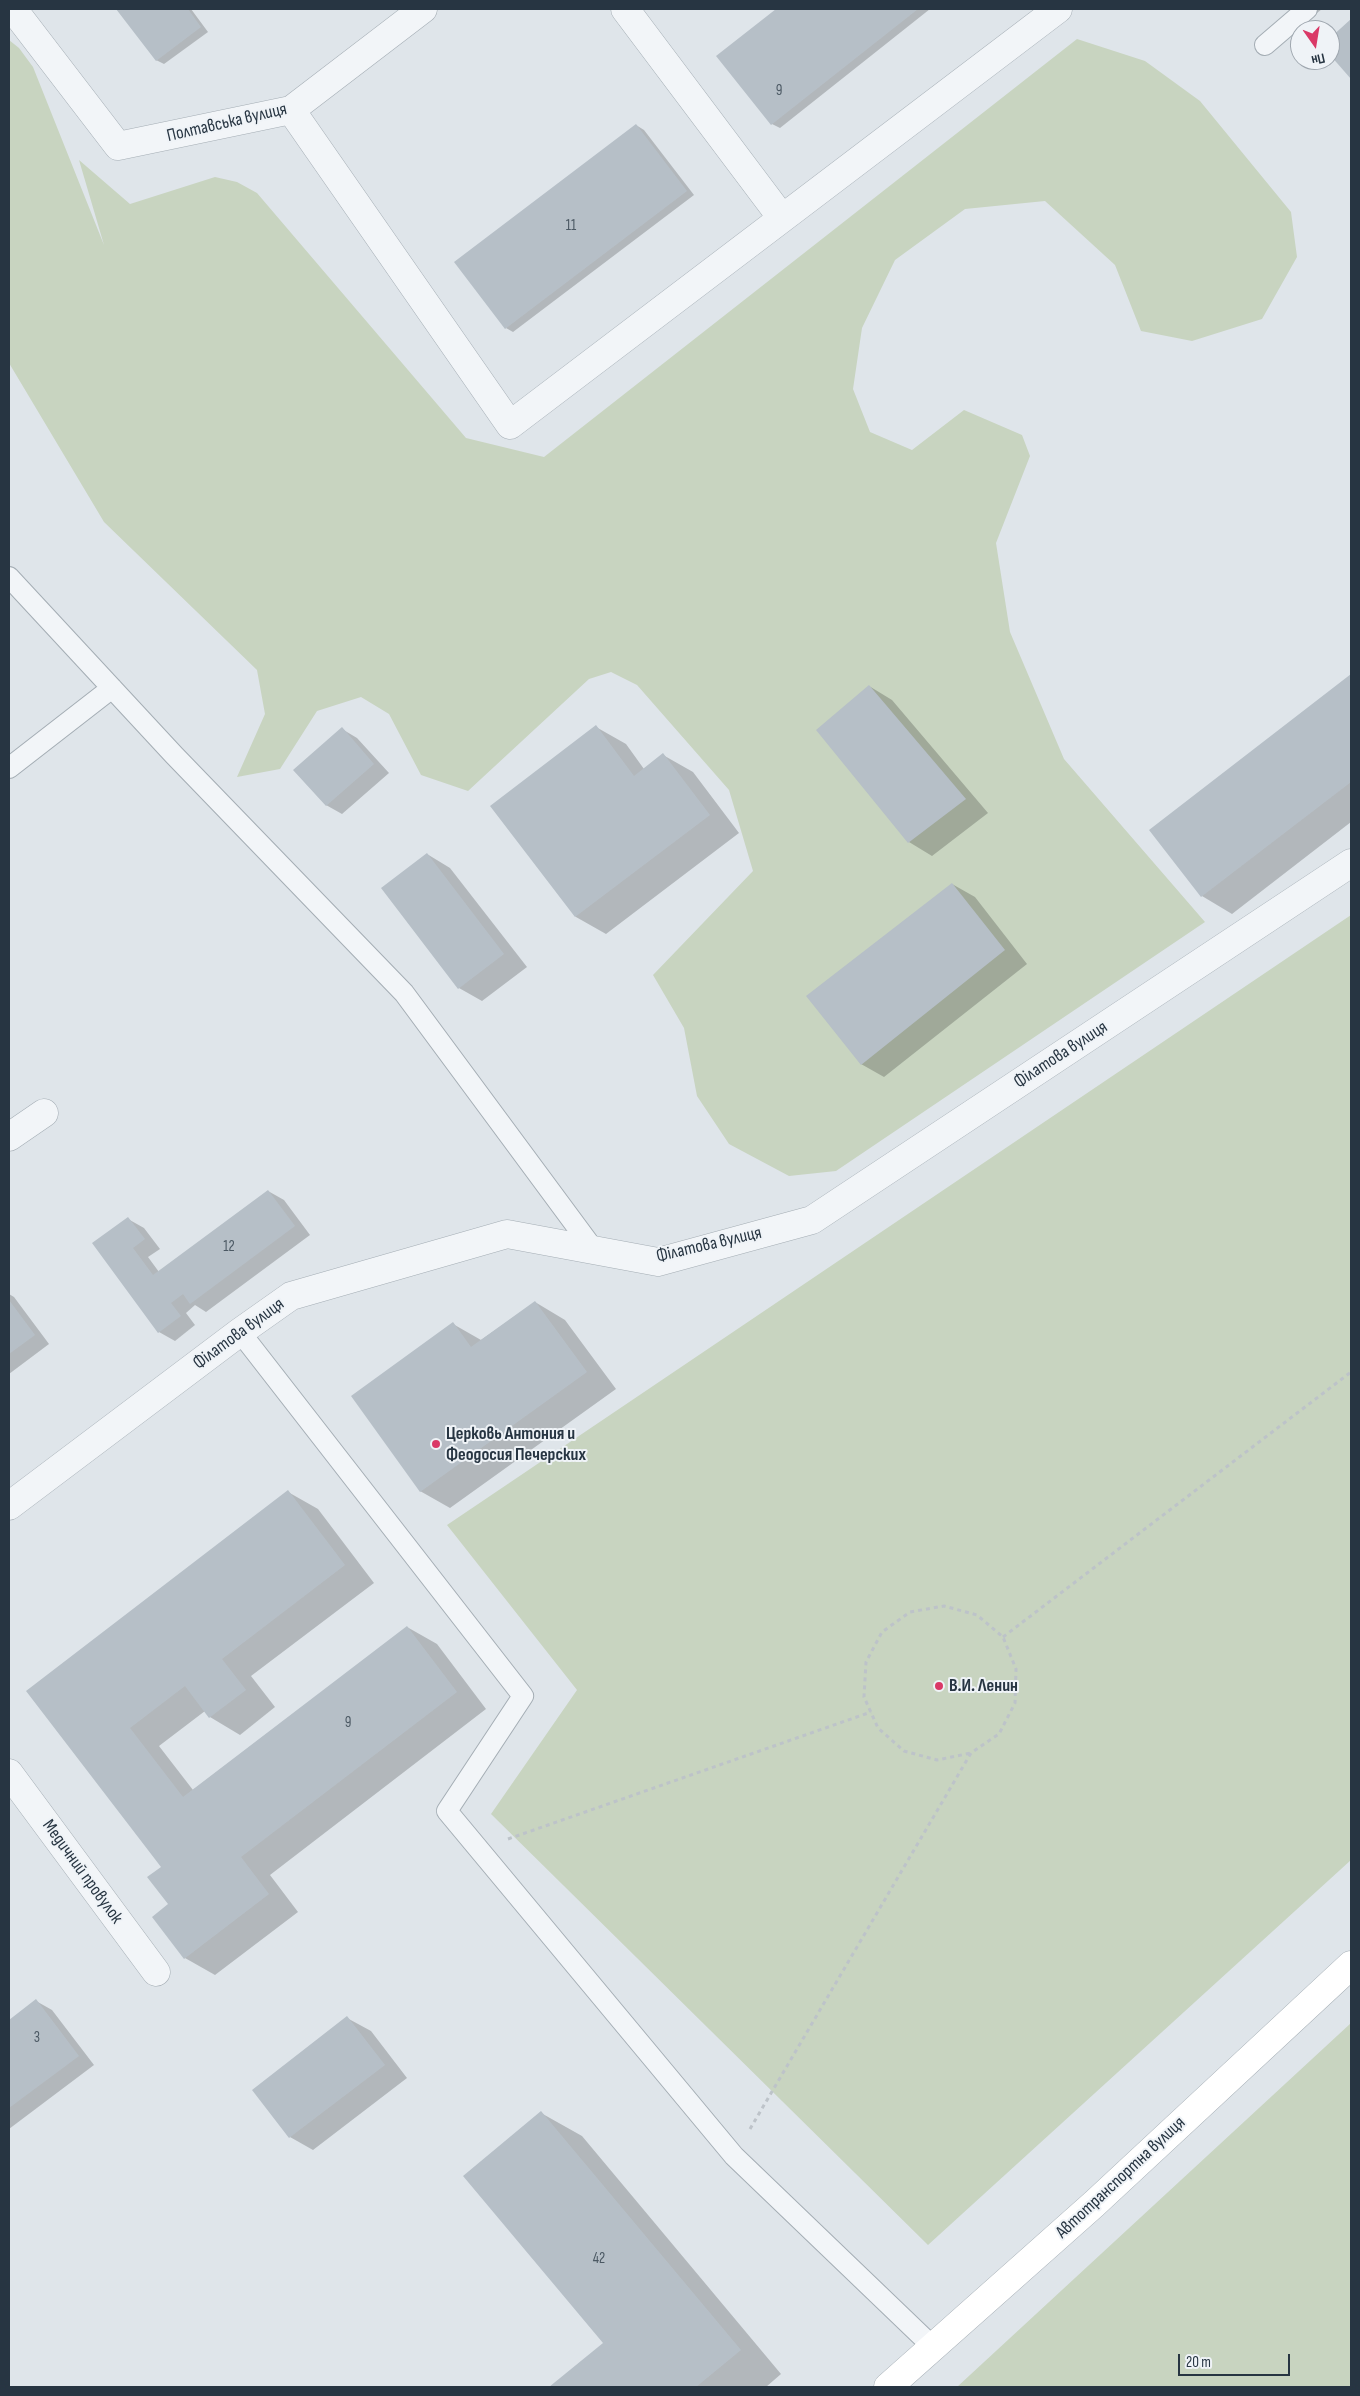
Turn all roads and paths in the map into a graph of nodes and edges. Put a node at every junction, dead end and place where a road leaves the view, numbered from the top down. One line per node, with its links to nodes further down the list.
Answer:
1 (13, 9): 7 (street, Полтавська вулиця)
2 (625, 9): 8 (street)
3 (1058, 9): 8 (street)
4 (1306, 9): 6 (lane)
5 (406, 14): 7 (street, Полтавська вулиця)
6 (1265, 44)
7 (291, 110): 8 (street)
8 (782, 218)
9 (9, 577): 10 (lane)
10 (112, 688): 11 (lane); 15 (lane)
11 (9, 768)
12 (1351, 864): 15 (street, Філатова вулиця)
13 (44, 1113): 14 (street)
14 (9, 1137)
15 (594, 1250): 16 (street, Філатова вулиця)
16 (240, 1332): 18 (street, Філатова вулиця); 23 (lane)
17 (1351, 1372): 19 (path)
18 (9, 1506)
19 (1003, 1637): 20 (path); 21 (path)
20 (871, 1712): 21 (path); 23 (path)
21 (971, 1753): 26 (path)
22 (9, 1773): 25 (street, Медичний провулок)
23 (478, 1849): 26 (lane)
24 (1351, 1965): 27 (main road, Автотранспортна вулиця)
25 (156, 1972)
26 (734, 2156): 27 (lane)
27 (934, 2347): 28 (main road, Автотранспортна вулиця)
28 (888, 2387)

